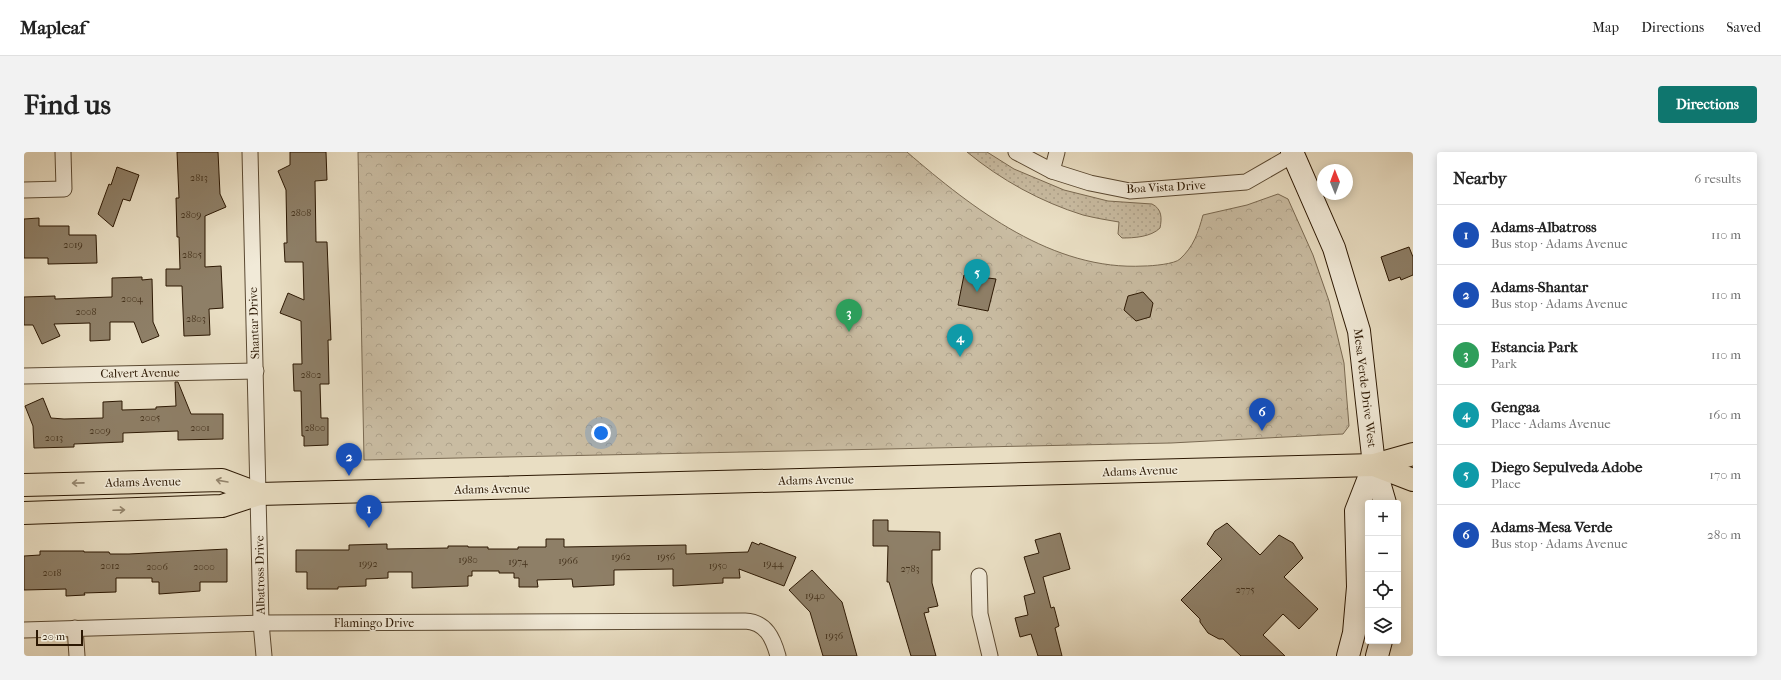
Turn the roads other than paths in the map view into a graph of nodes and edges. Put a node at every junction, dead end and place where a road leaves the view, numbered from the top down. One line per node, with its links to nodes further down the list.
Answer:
1 (63, 152): 7 (street)
2 (250, 152): 8 (street, Shantar Drive)
3 (1016, 152): 6 (street, Boa Vista Drive)
4 (1057, 152): 6 (street)
5 (1291, 153): 6 (street, Boa Vista Drive); 11 (street, Mesa Verde Drive West)
6 (1052, 171)
7 (24, 190)
8 (256, 371): 9 (street, Calvert Avenue); 14 (street, Shantar Drive)
9 (24, 376)
10 (1413, 454): 11 (main road, Adams Avenue)
11 (1374, 465): 12 (main road, Adams Avenue); 14 (main road, Adams Avenue); 15 (street, Mesa Verde Drive West); 26 (street)
12 (1413, 480)
13 (24, 485): 14 (main road, Adams Avenue, one-way to 13)
14 (259, 494): 16 (main road, Adams Avenue, one-way to 14); 18 (street, Albatross Drive)
15 (1384, 500)
16 (24, 513)
17 (979, 576): 25 (street)
18 (261, 624): 19 (street, Flamingo Drive); 23 (street, Albatross Drive); 24 (street, Flamingo Drive)
19 (75, 628): 20 (street, Flamingo Drive); 22 (street)
20 (24, 630)
21 (1380, 644): 27 (street)
22 (77, 656)
23 (264, 656)
24 (778, 656)
25 (990, 656)
26 (1348, 656)
27 (1377, 656)

